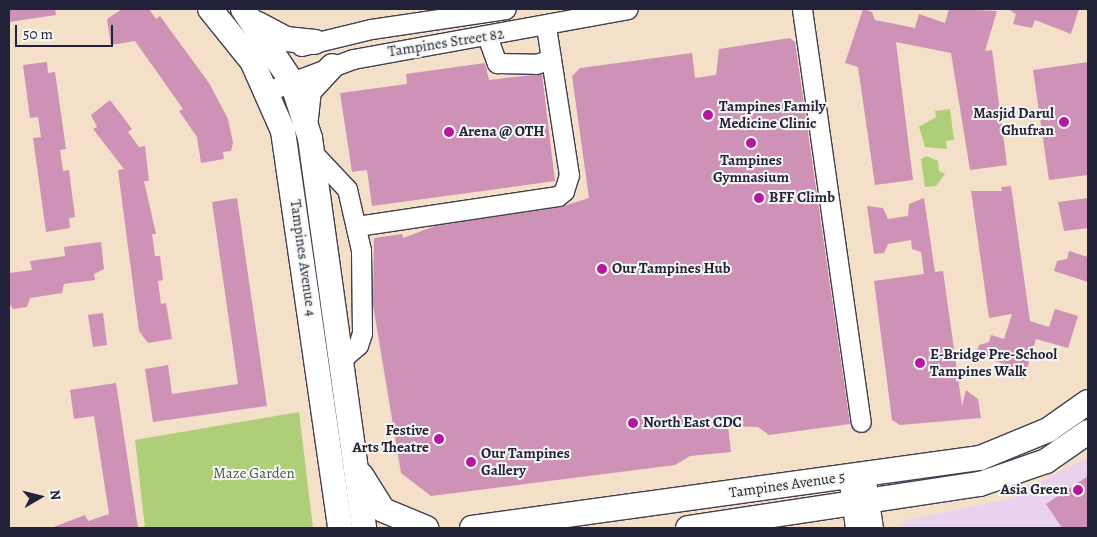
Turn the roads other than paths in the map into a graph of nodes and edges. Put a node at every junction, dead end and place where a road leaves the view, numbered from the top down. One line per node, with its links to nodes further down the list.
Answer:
1 (210, 9): 11 (main road, Tampines Avenue 4)
2 (506, 9): 8 (street, Tampines Street 82)
3 (627, 9): 6 (street, Tampines Street 82)
4 (802, 9): 20 (street)
5 (248, 15): 8 (main road); 9 (main road, Tampines Avenue 4)
6 (546, 27): 7 (street, Tampines Street 82); 10 (street)
7 (488, 36): 10 (street); 12 (street, Tampines Street 82)
8 (315, 42): 9 (street, Tampines Street 82)
9 (276, 53): 11 (street, Tampines Street 82); 13 (main road, Tampines Avenue 4)
10 (551, 59): 17 (street)
11 (252, 61): 14 (main road, Tampines Avenue 4)
12 (332, 66): 13 (street, Tampines Street 82); 15 (main road)
13 (292, 82): 14 (street, Tampines Street 82); 15 (main road, Tampines Avenue 4)
14 (268, 91): 24 (main road, Tampines Avenue 4)
15 (306, 119): 16 (main road, Tampines Avenue 4)
16 (314, 154): 17 (street); 18 (main road, Tampines Avenue 4)
17 (358, 226): 18 (street)
18 (341, 360): 22 (main road, Tampines Avenue 4)
19 (1088, 402): 23 (main road, Tampines Avenue 5)
20 (861, 422)
21 (1088, 432): 25 (main road, Tampines Avenue 5)
22 (356, 465): 28 (main road, Tampines Avenue 4); 29 (main road)
23 (856, 475): 25 (street); 30 (main road, Tampines Avenue 5)
24 (336, 492): 26 (main road); 27 (main road, Tampines Avenue 4)
25 (860, 502): 31 (main road, Tampines Avenue 5); 32 (street); 33 (street)
26 (325, 528)
27 (340, 528)
28 (364, 528)
29 (426, 528)
30 (472, 528)
31 (688, 528)
32 (855, 528)
33 (873, 528)

